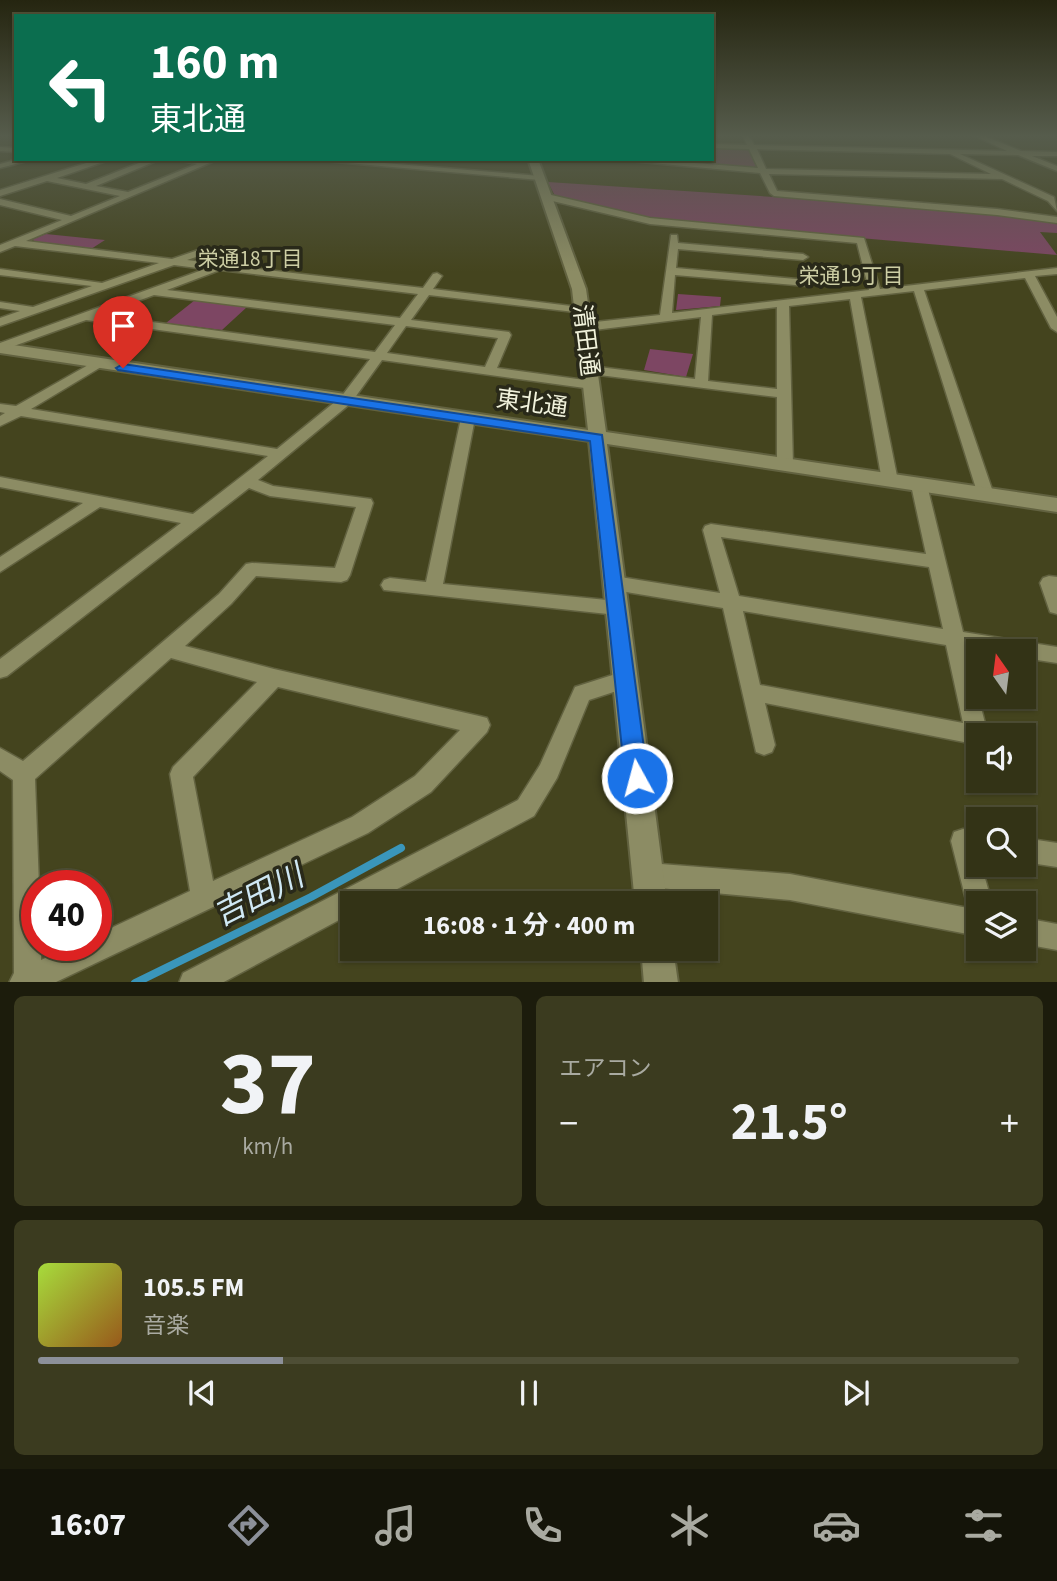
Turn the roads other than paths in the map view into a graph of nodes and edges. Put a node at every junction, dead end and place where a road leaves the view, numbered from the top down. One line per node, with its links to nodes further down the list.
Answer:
1 (39, 181): 11 (street)
2 (62, 181): 9 (street)
3 (101, 181): 9 (street)
4 (164, 181): 12 (street)
5 (505, 181): 10 (street)
6 (541, 181): 10 (street, 清田通)
7 (768, 181): 16 (street)
8 (1012, 181): 14 (street)
9 (88, 186): 12 (street)
10 (543, 186): 17 (street); 42 (street, 清田通)
11 (0, 193)
12 (130, 195): 15 (street)
13 (0, 202): 15 (street)
14 (1057, 208)
15 (72, 219): 19 (street)
16 (1057, 220)
17 (675, 224): 18 (street); 20 (street)
18 (801, 235): 23 (street); 36 (street)
19 (5, 246): 24 (street)
20 (673, 246): 23 (street); 26 (street)
21 (204, 251): 24 (street)
22 (249, 256): 25 (street)
23 (803, 257): 31 (street)
24 (172, 262): 25 (street); 32 (street)
25 (216, 267): 34 (street); 35 (street)
26 (671, 271): 31 (street); 45 (street)
27 (1057, 271): 29 (street)
28 (0, 272): 32 (street)
29 (1028, 274): 33 (street); 49 (street)
30 (437, 276): 35 (street)
31 (807, 283): 38 (street)
32 (104, 285): 41 (street)
33 (918, 287): 36 (street); 70 (street)
34 (151, 291): 44 (street); 47 (street)
35 (426, 292): 42 (street); 47 (street)
36 (875, 292): 37 (street)
37 (855, 294): 38 (street); 66 (street)
38 (810, 300): 39 (street)
39 (783, 303): 43 (street); 56 (street)
40 (0, 305): 41 (street)
41 (34, 309): 46 (street)
42 (583, 310): 48 (street, 清田通)
43 (707, 312): 45 (street); 55 (street)
44 (85, 316): 50 (street); 51 (street)
45 (666, 316): 48 (street)
46 (0, 321)
47 (402, 322): 51 (street); 53 (street)
48 (586, 327): 54 (street, 清田通)
49 (1057, 328)
50 (0, 347): 52 (street, 東北通)
51 (377, 355): 53 (street); 57 (street)
52 (97, 364): 57 (street, 東北通); 59 (street)
53 (489, 371): 54 (street)
54 (592, 377): 55 (street); 62 (street, 清田通)
55 (701, 383): 56 (street)
56 (783, 394): 64 (street)
57 (346, 400): 60 (street, 東北通); 63 (street)
58 (0, 408): 59 (street)
59 (19, 411): 61 (street); 63 (street)
60 (468, 418): 62 (street, 東北通); 79 (street)
61 (0, 422)
62 (597, 438): 64 (street, 東北通); 76 (street, 清田通)
63 (281, 454): 65 (street)
64 (785, 466): 66 (street, 東北通)
65 (247, 481): 73 (street); 84 (street)
66 (890, 481): 68 (street, 東北通)
67 (7, 483): 69 (street); 71 (street)
68 (919, 485): 70 (street, 東北通); 74 (street)
69 (0, 494)
70 (986, 495): 72 (street, 東北通)
71 (99, 500): 73 (street); 75 (street)
72 (1057, 505)
73 (196, 520): 86 (street)
74 (938, 562): 80 (street); 83 (street)
75 (0, 566)
76 (614, 583): 80 (street); 82 (street, 清田通)
77 (1057, 584): 81 (street)
78 (390, 585): 79 (street)
79 (433, 589): 82 (street)
80 (731, 601): 83 (street); 89 (street)
81 (1057, 607)
82 (617, 608): 88 (street, 清田通)
83 (956, 638): 85 (street); 90 (street)
84 (166, 649): 87 (street); 94 (street)
85 (1057, 655)
86 (0, 670)
87 (274, 678): 99 (street); 99 (street)
88 (625, 680): 97 (street, 清田通); 105 (street)
89 (752, 692): 91 (street); 92 (street)
90 (975, 723)
91 (966, 736)
92 (764, 745)
93 (0, 758): 94 (street)
94 (24, 775): 104 (street)
95 (1036, 852): 96 (street)
96 (1057, 855)
97 (648, 875): 98 (street, 清田通); 100 (street)
98 (650, 891)
99 (204, 898): 104 (street)
100 (966, 921)
101 (1036, 933): 102 (street)
102 (1057, 937)
103 (659, 961): 106 (street)
104 (27, 982)
105 (193, 982)
106 (661, 982)

